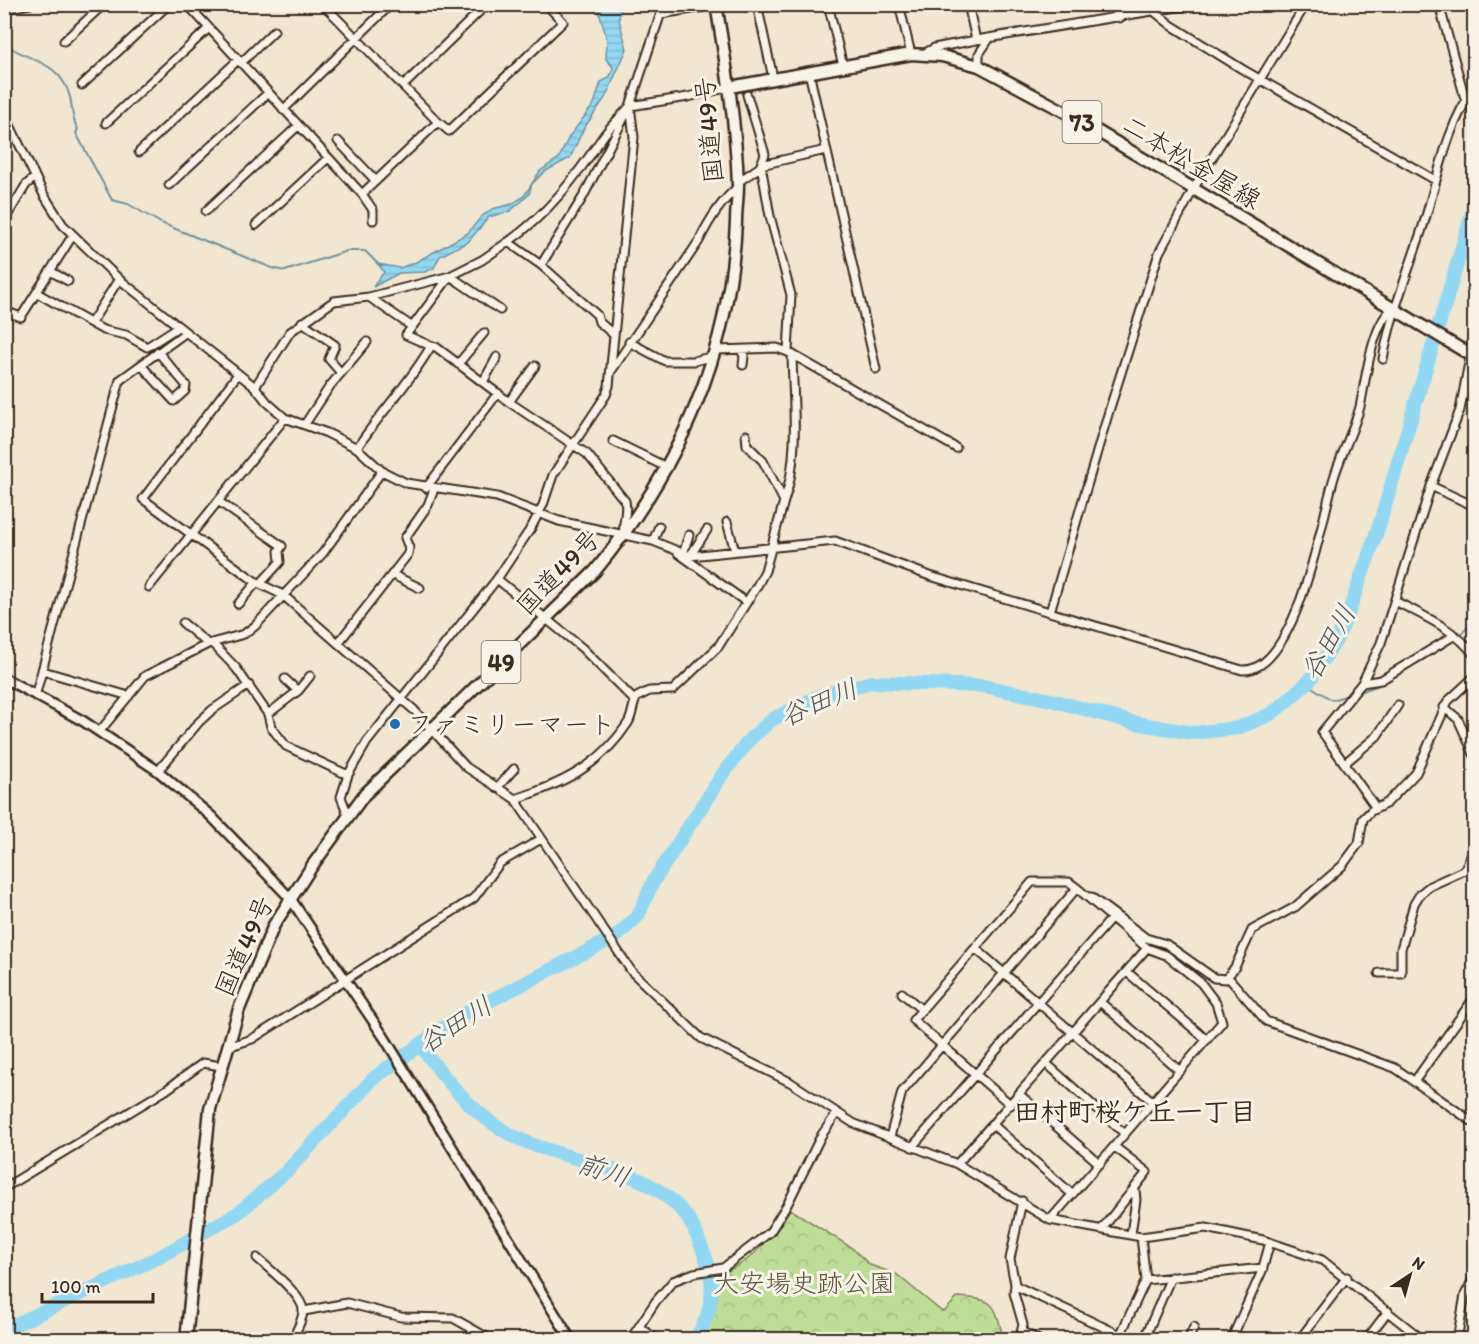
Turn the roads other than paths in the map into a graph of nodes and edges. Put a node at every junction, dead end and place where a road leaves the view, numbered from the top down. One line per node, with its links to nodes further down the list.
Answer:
1 (30, 4): 19 (street)
2 (104, 4): 28 (street)
3 (169, 4): 37 (street)
4 (187, 4): 23 (street)
5 (323, 4): 25 (street)
6 (392, 4): 25 (street)
7 (487, 4): 38 (street)
8 (546, 4): 47 (street)
9 (664, 4): 21 (street)
10 (757, 4): 35 (street)
11 (828, 4): 32 (street)
12 (899, 4): 29 (street)
13 (968, 4): 27 (street)
14 (1112, 4): 22 (street)
15 (1195, 4): 20 (street)
16 (1306, 4): 36 (street)
17 (1439, 4): 43 (street)
18 (718, 5): 21 (street); 39 (main road, 国道49号 / 49)
19 (4, 9)
20 (1155, 12): 22 (street); 36 (street)
21 (661, 14): 44 (street)
22 (1120, 18): 26 (street)
23 (209, 28): 31 (street); 48 (street)
24 (274, 32): 31 (street)
25 (356, 39): 38 (street); 45 (street)
26 (988, 39): 27 (street); 33 (street)
27 (976, 40): 30 (street)
28 (64, 41)
29 (911, 54): 30 (main road, 二本松金屋線 / 73); 32 (main road, 二本松金屋線 / 73)
30 (923, 54): 33 (main road, 二本松金屋線 / 73)
31 (239, 62): 41 (street); 52 (street)
32 (843, 66): 34 (main road, 二本松金屋線 / 73)
33 (979, 66): 60 (main road, 二本松金屋線 / 73)
34 (809, 72): 35 (main road, 二本松金屋線 / 73); 51 (street)
35 (773, 78): 39 (main road, 二本松金屋線 / 73)
36 (1260, 79): 56 (street); 60 (street)
37 (82, 85)
38 (403, 86): 47 (street)
39 (730, 87): 44 (street); 58 (main road, 国道49号 / 49)
40 (1474, 88): 43 (street)
41 (268, 93): 45 (street); 59 (street)
42 (747, 95): 54 (street)
43 (1466, 102): 56 (street)
44 (630, 106): 67 (street); 68 (street); 84 (street)
45 (283, 110): 49 (street)
46 (4, 113): 55 (street)
47 (438, 122): 57 (street)
48 (106, 123)
49 (298, 126): 53 (street); 62 (street)
50 (338, 141): 57 (street)
51 (826, 150): 54 (street); 100 (street)
52 (139, 152)
53 (328, 158): 61 (street); 65 (street)
54 (761, 165): 58 (street); 92 (street)
55 (35, 177): 64 (street); 66 (street)
56 (1435, 180): 76 (street)
57 (376, 181): 61 (street)
58 (738, 184): 87 (street); 91 (main road, 国道49号 / 49)
59 (169, 185)
60 (1194, 189): 76 (main road, 二本松金屋線 / 73); 142 (street)
61 (362, 194): 63 (street)
62 (206, 211)
63 (373, 220)
64 (4, 221)
65 (256, 225)
66 (73, 235): 69 (street); 71 (street)
67 (508, 242): 68 (street); 70 (street)
68 (541, 265): 84 (street)
69 (50, 271): 72 (street); 73 (street)
70 (450, 276): 74 (street); 75 (street); 80 (street)
71 (119, 279): 79 (street); 81 (street)
72 (68, 282)
73 (37, 293): 77 (street); 79 (street)
74 (369, 297): 78 (street); 80 (street)
75 (500, 310)
76 (1397, 310): 93 (main road, 二本松金屋線 / 73); 95 (street); 142 (street)
77 (4, 311)
78 (302, 322): 102 (street); 105 (street)
79 (91, 323): 81 (street)
80 (411, 326): 88 (street)
81 (178, 327): 82 (street)
82 (185, 333): 90 (street); 103 (street)
83 (484, 333): 96 (street)
84 (613, 334): 101 (street)
85 (1474, 336): 93 (street)
86 (367, 342): 102 (street)
87 (629, 342): 91 (street); 101 (street)
88 (431, 346): 96 (street); 113 (street)
89 (741, 350): 91 (street); 92 (street); 98 (street)
90 (158, 352): 97 (street); 97 (street)
91 (715, 353): 115 (main road, 国道49号 / 49)
92 (790, 353): 114 (street); 120 (street)
93 (1470, 354): 117 (street)
94 (497, 357): 104 (street)
95 (1383, 359)
96 (458, 364): 104 (street)
97 (141, 365): 149 (street)
98 (743, 365)
99 (535, 366): 107 (street)
100 (876, 369)
101 (610, 372): 112 (street)
102 (341, 373): 109 (street)
103 (238, 374): 105 (street); 126 (street)
104 (483, 382): 106 (street)
105 (255, 387): 108 (street)
106 (498, 393): 107 (street); 118 (street)
107 (510, 402): 112 (street)
108 (285, 418): 109 (street); 119 (street)
109 (305, 424): 113 (street)
110 (746, 435): 120 (street)
111 (613, 441): 115 (street)
112 (573, 444): 122 (street); 127 (street)
113 (357, 448): 116 (street)
114 (956, 448)
115 (668, 468): 127 (main road, 国道49号 / 49)
116 (382, 471): 118 (street); 138 (street)
117 (1431, 486): 121 (street); 139 (street)
118 (430, 489): 122 (street); 133 (street)
119 (218, 501): 126 (street); 135 (street)
120 (784, 501): 130 (street)
121 (1474, 506)
122 (539, 515): 127 (street); 134 (street)
123 (727, 522): 131 (street)
124 (660, 526): 129 (street)
125 (707, 530): 132 (street)
126 (191, 534): 135 (street); 136 (street)
127 (624, 534): 129 (street); 143 (main road, 国道49号 / 49)
128 (689, 535): 132 (street)
129 (653, 541): 132 (street)
130 (772, 547): 131 (street); 140 (street); 142 (street)
131 (735, 551): 132 (street)
132 (683, 553): 140 (street)
133 (393, 575): 137 (street); 146 (street)
134 (497, 579): 143 (street); 159 (street)
135 (259, 583): 138 (street); 141 (street)
136 (149, 587)
137 (420, 588)
138 (283, 595): 146 (street); 147 (street)
139 (1395, 601): 145 (street); 154 (street)
140 (746, 602): 160 (street)
141 (238, 604)
142 (1050, 612)
143 (546, 620): 160 (street); 164 (main road, 国道49号 / 49)
144 (183, 623): 147 (street)
145 (1455, 635): 148 (street); 154 (street)
146 (339, 642): 159 (street)
147 (210, 644): 155 (street); 158 (street)
148 (1474, 655)
149 (43, 671): 157 (street); 158 (street)
150 (310, 676): 156 (street)
151 (1474, 677): 162 (street)
152 (4, 678): 157 (street)
153 (285, 679): 156 (street)
154 (1362, 683): 167 (street)
155 (249, 685): 163 (street); 169 (street)
156 (298, 691): 163 (street)
157 (36, 693): 165 (street)
158 (129, 696): 165 (street)
159 (400, 697): 164 (street); 170 (street)
160 (635, 701): 172 (street)
161 (1398, 705): 167 (street)
162 (1444, 707): 166 (street); 173 (street)
163 (267, 714): 170 (street)
164 (432, 729): 171 (street); 174 (main road, 国道49号 / 49)
165 (100, 731): 169 (street)
166 (1474, 754)
167 (1345, 763): 173 (street)
168 (514, 769): 171 (street)
169 (158, 771): 179 (street)
170 (348, 775): 174 (street)
171 (497, 788): 172 (street)
172 (515, 799): 175 (street)
173 (1376, 808): 187 (street)
174 (348, 815): 179 (main road, 国道49号 / 49)
175 (542, 839): 186 (street); 205 (street)
176 (1474, 849): 184 (street)
177 (1077, 888): 178 (street); 181 (street); 185 (street)
178 (1085, 895): 180 (street); 187 (street)
179 (290, 898): 186 (street); 196 (main road, 国道49号 / 49)
180 (1111, 919): 182 (street); 191 (street)
181 (975, 948): 185 (street); 192 (street)
182 (1147, 948): 183 (street); 194 (street)
183 (1126, 972): 190 (street); 194 (street)
184 (1379, 973)
185 (1004, 974): 191 (street); 195 (street)
186 (346, 977): 196 (street); 240 (street)
187 (1228, 977): 201 (street)
188 (902, 993): 192 (street)
189 (1474, 998): 201 (street)
190 (1100, 1002): 193 (street); 199 (street)
191 (1039, 1003): 193 (street); 200 (street)
192 (922, 1010): 195 (street)
193 (1073, 1032): 197 (street); 203 (street)
194 (1208, 1040): 199 (street)
195 (942, 1045): 200 (street); 209 (street)
196 (228, 1047): 198 (main road, 国道49号 / 49)
197 (1047, 1064): 202 (street); 208 (street)
198 (221, 1066): 214 (street); 237 (main road, 国道49号 / 49)
199 (1180, 1071): 203 (street)
200 (976, 1075): 204 (street); 210 (street)
201 (1414, 1082): 206 (street)
202 (1020, 1095): 204 (street); 213 (street)
203 (1153, 1102): 208 (street)
204 (1011, 1105): 207 (street)
205 (836, 1114): 209 (street); 232 (street)
206 (1474, 1123)
207 (993, 1125): 212 (street); 216 (street)
208 (1125, 1134): 211 (street)
209 (890, 1137): 210 (street)
210 (912, 1147): 212 (street)
211 (1115, 1147): 213 (street); 215 (street)
212 (957, 1164): 217 (street)
213 (1100, 1164): 216 (street)
214 (4, 1188)
215 (1135, 1190): 219 (street); 220 (street)
216 (1072, 1194): 218 (street)
217 (1022, 1201): 218 (street); 229 (street)
218 (1050, 1220): 219 (street)
219 (1102, 1229): 220 (street)
220 (1131, 1234): 221 (street)
221 (1141, 1236): 222 (street); 228 (street)
222 (1269, 1242): 224 (street); 226 (street)
223 (258, 1258): 230 (street)
224 (1263, 1268): 225 (street); 236 (street)
225 (1171, 1277): 228 (street); 245 (street)
226 (1347, 1277): 231 (street); 247 (street)
227 (1474, 1277): 250 (street)
228 (1146, 1280): 235 (street)
229 (1016, 1286): 234 (street); 235 (street)
230 (304, 1311): 238 (street); 239 (street)
231 (1388, 1311): 248 (street); 249 (street)
232 (639, 1327): 241 (street); 242 (street)
233 (1194, 1327): 246 (street)
234 (1021, 1336): 243 (street)
235 (1119, 1337): 244 (street)
236 (1232, 1339)
237 (186, 1340)
238 (292, 1340)
239 (492, 1340)
240 (571, 1340)
241 (630, 1340)
242 (658, 1340)
243 (1039, 1340)
244 (1131, 1340)
245 (1144, 1340)
246 (1188, 1340)
247 (1299, 1340)
248 (1366, 1340)
249 (1424, 1340)
250 (1457, 1340)

